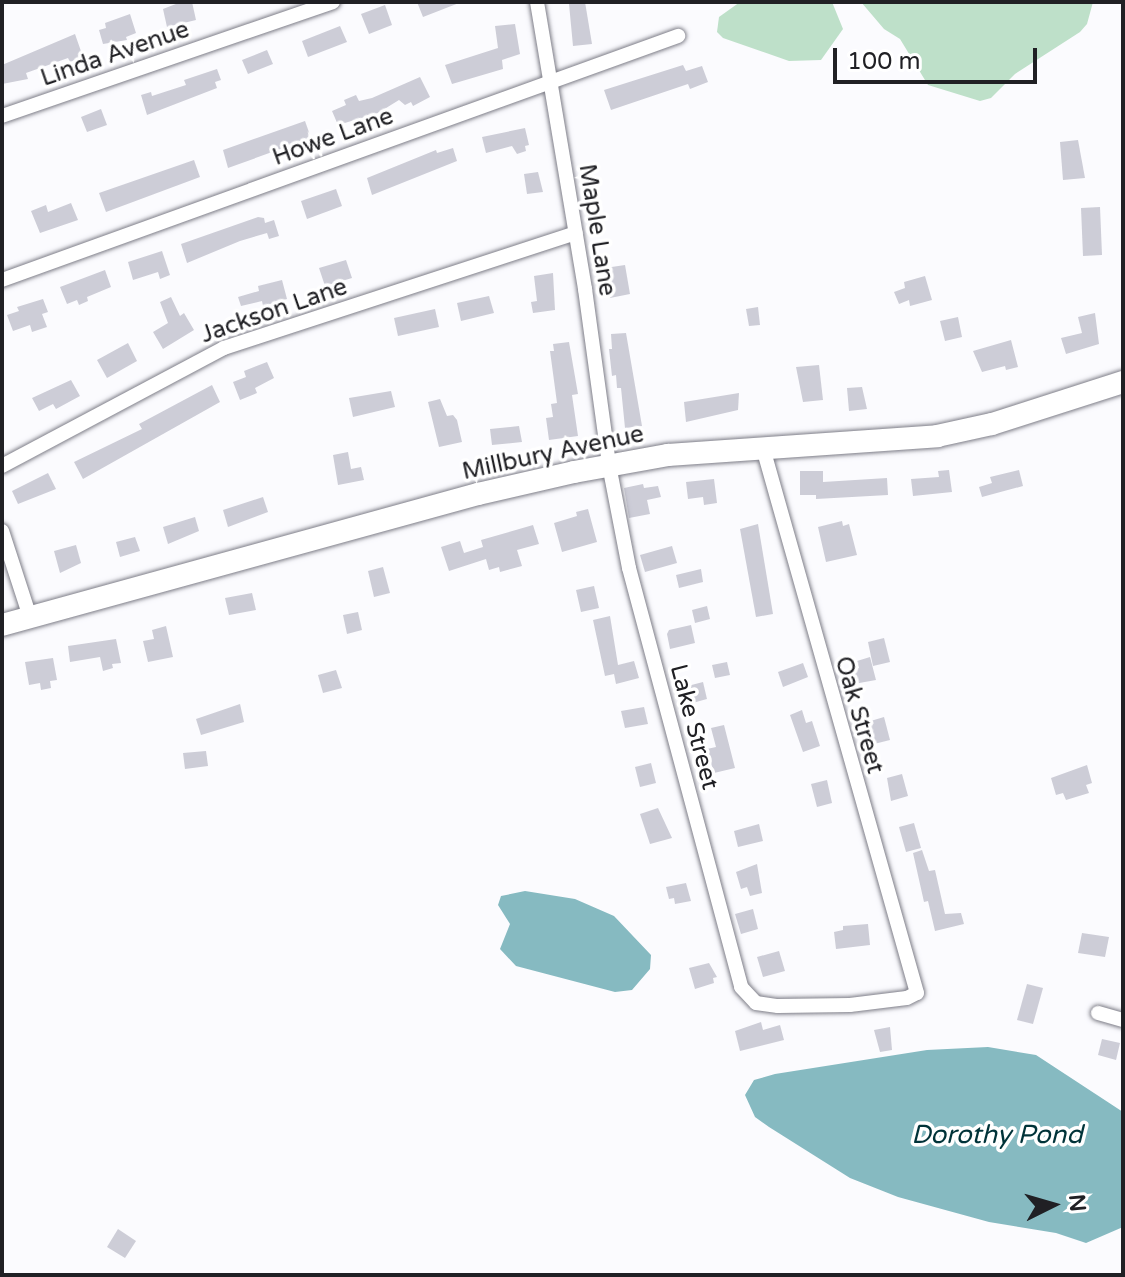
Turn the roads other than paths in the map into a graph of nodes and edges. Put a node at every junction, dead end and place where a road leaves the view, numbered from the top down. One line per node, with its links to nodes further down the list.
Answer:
1 (333, 2): 5 (street, Linda Avenue)
2 (537, 2): 4 (street, Maple Lane)
3 (678, 36): 4 (street, Howe Lane)
4 (550, 81): 6 (street, Maple Lane); 7 (street, Howe Lane)
5 (2, 116)
6 (576, 233): 10 (street, Maple Lane); 11 (street, Jackson Lane)
7 (2, 280)
8 (1123, 382): 9 (main road, Millbury Avenue)
9 (763, 448): 10 (main road, Millbury Avenue); 15 (street, Oak Street)
10 (609, 465): 13 (main road, Millbury Avenue); 15 (street, Lake Street)
11 (2, 466)
12 (2, 531): 13 (street)
13 (30, 617): 14 (main road, Millbury Avenue)
14 (2, 625)
15 (747, 997)
16 (1098, 1013): 17 (street)
17 (1123, 1020)

